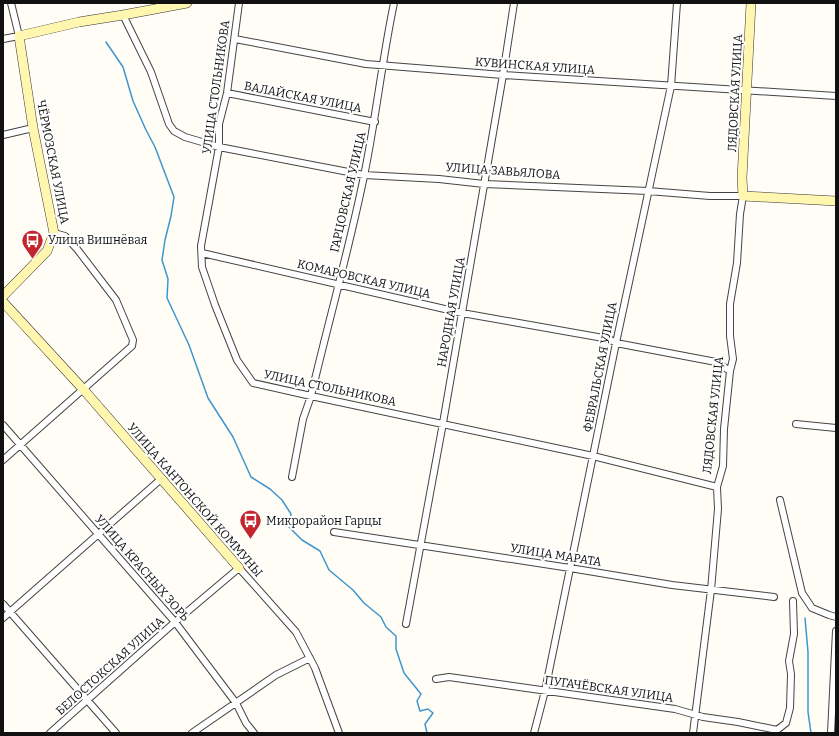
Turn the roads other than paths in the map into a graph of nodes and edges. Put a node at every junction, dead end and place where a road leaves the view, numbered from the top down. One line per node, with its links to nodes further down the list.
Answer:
1 (11, 3): 9 (street, ЧЁРМОЗСКАЯ УЛИЦА)
2 (187, 3): 8 (street)
3 (239, 3): 11 (street, УЛИЦА СТОЛЬНИКОВА)
4 (394, 3): 12 (street, ГАРЦОВСКАЯ УЛИЦА)
5 (514, 3): 13 (street, НАРОДНАЯ УЛИЦА)
6 (677, 3): 14 (street, ФЕВРАЛЬСКАЯ УЛИЦА)
7 (751, 3): 15 (street, ЛЯДОВСКАЯ УЛИЦА)
8 (123, 15): 9 (street); 21 (street, УЛИЦА ЗАВЬЯЛОВА)
9 (19, 36): 10 (street); 19 (street, ЧЁРМОЗСКАЯ УЛИЦА)
10 (3, 39)
11 (235, 39): 12 (street, КУВИНСКАЯ УЛИЦА); 16 (street, УЛИЦА СТОЛЬНИКОВА)
12 (384, 65): 13 (street, КУВИНСКАЯ УЛИЦА); 18 (street, ГАРЦОВСКАЯ УЛИЦА)
13 (503, 75): 14 (street, КУВИНСКАЯ УЛИЦА); 23 (street, НАРОДНАЯ УЛИЦА)
14 (671, 86): 15 (street, КУВИНСКАЯ УЛИЦА); 24 (street, ФЕВРАЛЬСКАЯ УЛИЦА)
15 (747, 90): 17 (street, КУВИНСКАЯ УЛИЦА); 25 (street, ЛЯДОВСКАЯ УЛИЦА)
16 (227, 93): 18 (street, ВАЛАЙСКАЯ УЛИЦА); 21 (street, УЛИЦА СТОЛЬНИКОВА)
17 (836, 96)
18 (375, 122): 22 (street, ГАРЦОВСКАЯ УЛИЦА)
19 (33, 128): 20 (street); 27 (street, ЧЁРМОЗСКАЯ УЛИЦА)
20 (3, 135)
21 (219, 147): 22 (street, УЛИЦА ЗАВЬЯЛОВА); 28 (street, УЛИЦА СТОЛЬНИКОВА)
22 (364, 175): 23 (street, УЛИЦА ЗАВЬЯЛОВА); 29 (street, ГАРЦОВСКАЯ УЛИЦА)
23 (484, 184): 24 (street, УЛИЦА ЗАВЬЯЛОВА); 32 (street, НАРОДНАЯ УЛИЦА)
24 (648, 192): 25 (street, УЛИЦА ЗАВЬЯЛОВА); 33 (street, ФЕВРАЛЬСКАЯ УЛИЦА)
25 (743, 196): 26 (street, УЛИЦА ЗАВЬЯЛОВА); 34 (street, ЛЯДОВСКАЯ УЛИЦА)
26 (836, 201)
27 (54, 233): 30 (street); 35 (street, ЧЁРМОЗСКАЯ УЛИЦА)
28 (202, 252): 29 (street, КОМАРОВСКАЯ УЛИЦА); 36 (street, УЛИЦА СТОЛЬНИКОВА)
29 (338, 285): 32 (street, КОМАРОВСКАЯ УЛИЦА); 36 (street, ГАРЦОВСКАЯ УЛИЦА)
30 (3, 296)
31 (3, 302): 35 (street, УЛИЦА КАНТОНСКОЙ КОММУНЫ)
32 (462, 313): 33 (street, КОМАРОВСКАЯ УЛИЦА); 37 (street, НАРОДНАЯ УЛИЦА)
33 (616, 343): 34 (street, КОМАРОВСКАЯ УЛИЦА); 42 (street, ФЕВРАЛЬСКАЯ УЛИЦА)
34 (730, 371): 46 (street, ЛЯДОВСКАЯ УЛИЦА)
35 (83, 389): 41 (street); 45 (street, УЛИЦА КАНТОНСКОЙ КОММУНЫ)
36 (311, 396): 37 (street, УЛИЦА СТОЛЬНИКОВА); 44 (street, ГАРЦОВСКАЯ УЛИЦА)
37 (443, 423): 42 (street, УЛИЦА СТОЛЬНИКОВА); 50 (street, НАРОДНАЯ УЛИЦА)
38 (796, 424): 40 (street)
39 (3, 426): 41 (street, УЛИЦА КРАСНЫХ ЗОРЬ)
40 (836, 428)
41 (20, 445): 43 (street); 49 (street, УЛИЦА КРАСНЫХ ЗОРЬ)
42 (593, 456): 46 (street, УЛИЦА СТОЛЬНИКОВА); 52 (street, ФЕВРАЛЬСКАЯ УЛИЦА)
43 (3, 460)
44 (292, 477)
45 (162, 479): 49 (street); 51 (street, УЛИЦА КАНТОНСКОЙ КОММУНЫ)
46 (717, 486): 53 (street, ЛЯДОВСКАЯ УЛИЦА)
47 (780, 500): 58 (street)
48 (334, 532): 50 (street, УЛИЦА МАРАТА)
49 (98, 534): 57 (street); 60 (street, УЛИЦА КРАСНЫХ ЗОРЬ)
50 (421, 545): 52 (street, УЛИЦА МАРАТА); 61 (street, НАРОДНАЯ УЛИЦА)
51 (239, 568): 60 (street, БЕЛОСТОКСКАЯ УЛИЦА); 63 (street, УЛИЦА КАНТОНСКОЙ КОММУНЫ)
52 (570, 568): 53 (street, УЛИЦА МАРАТА); 65 (street, ФЕВРАЛЬСКАЯ УЛИЦА)
53 (711, 590): 54 (street, УЛИЦА МАРАТА); 68 (street, ЛЯДОВСКАЯ УЛИЦА)
54 (774, 597)
55 (793, 600): 68 (street, ПУГАЧЁВСКАЯ УЛИЦА)
56 (3, 604): 57 (street)
57 (10, 611): 59 (street); 66 (street)
58 (836, 617)
59 (3, 618)
60 (176, 622): 66 (street, БЕЛОСТОКСКАЯ УЛИЦА); 67 (street, УЛИЦА КРАСНЫХ ЗОРЬ)
61 (406, 624)
62 (836, 631): 76 (street)
63 (310, 658): 67 (street); 73 (street, УЛИЦА КАНТОНСКОЙ КОММУНЫ)
64 (436, 679): 65 (street, ПУГАЧЁВСКАЯ УЛИЦА)
65 (545, 691): 68 (street, ПУГАЧЁВСКАЯ УЛИЦА); 74 (street, ФЕВРАЛЬСКАЯ УЛИЦА)
66 (88, 700): 69 (street, БЕЛОСТОКСКАЯ УЛИЦА); 70 (street)
67 (236, 703): 71 (street); 72 (street, УЛИЦА КРАСНЫХ ЗОРЬ)
68 (695, 714): 75 (street, ЛЯДОВСКАЯ УЛИЦА)
69 (50, 733)
70 (116, 733)
71 (192, 733)
72 (254, 733)
73 (339, 733)
74 (534, 733)
75 (694, 733)
76 (831, 733)

